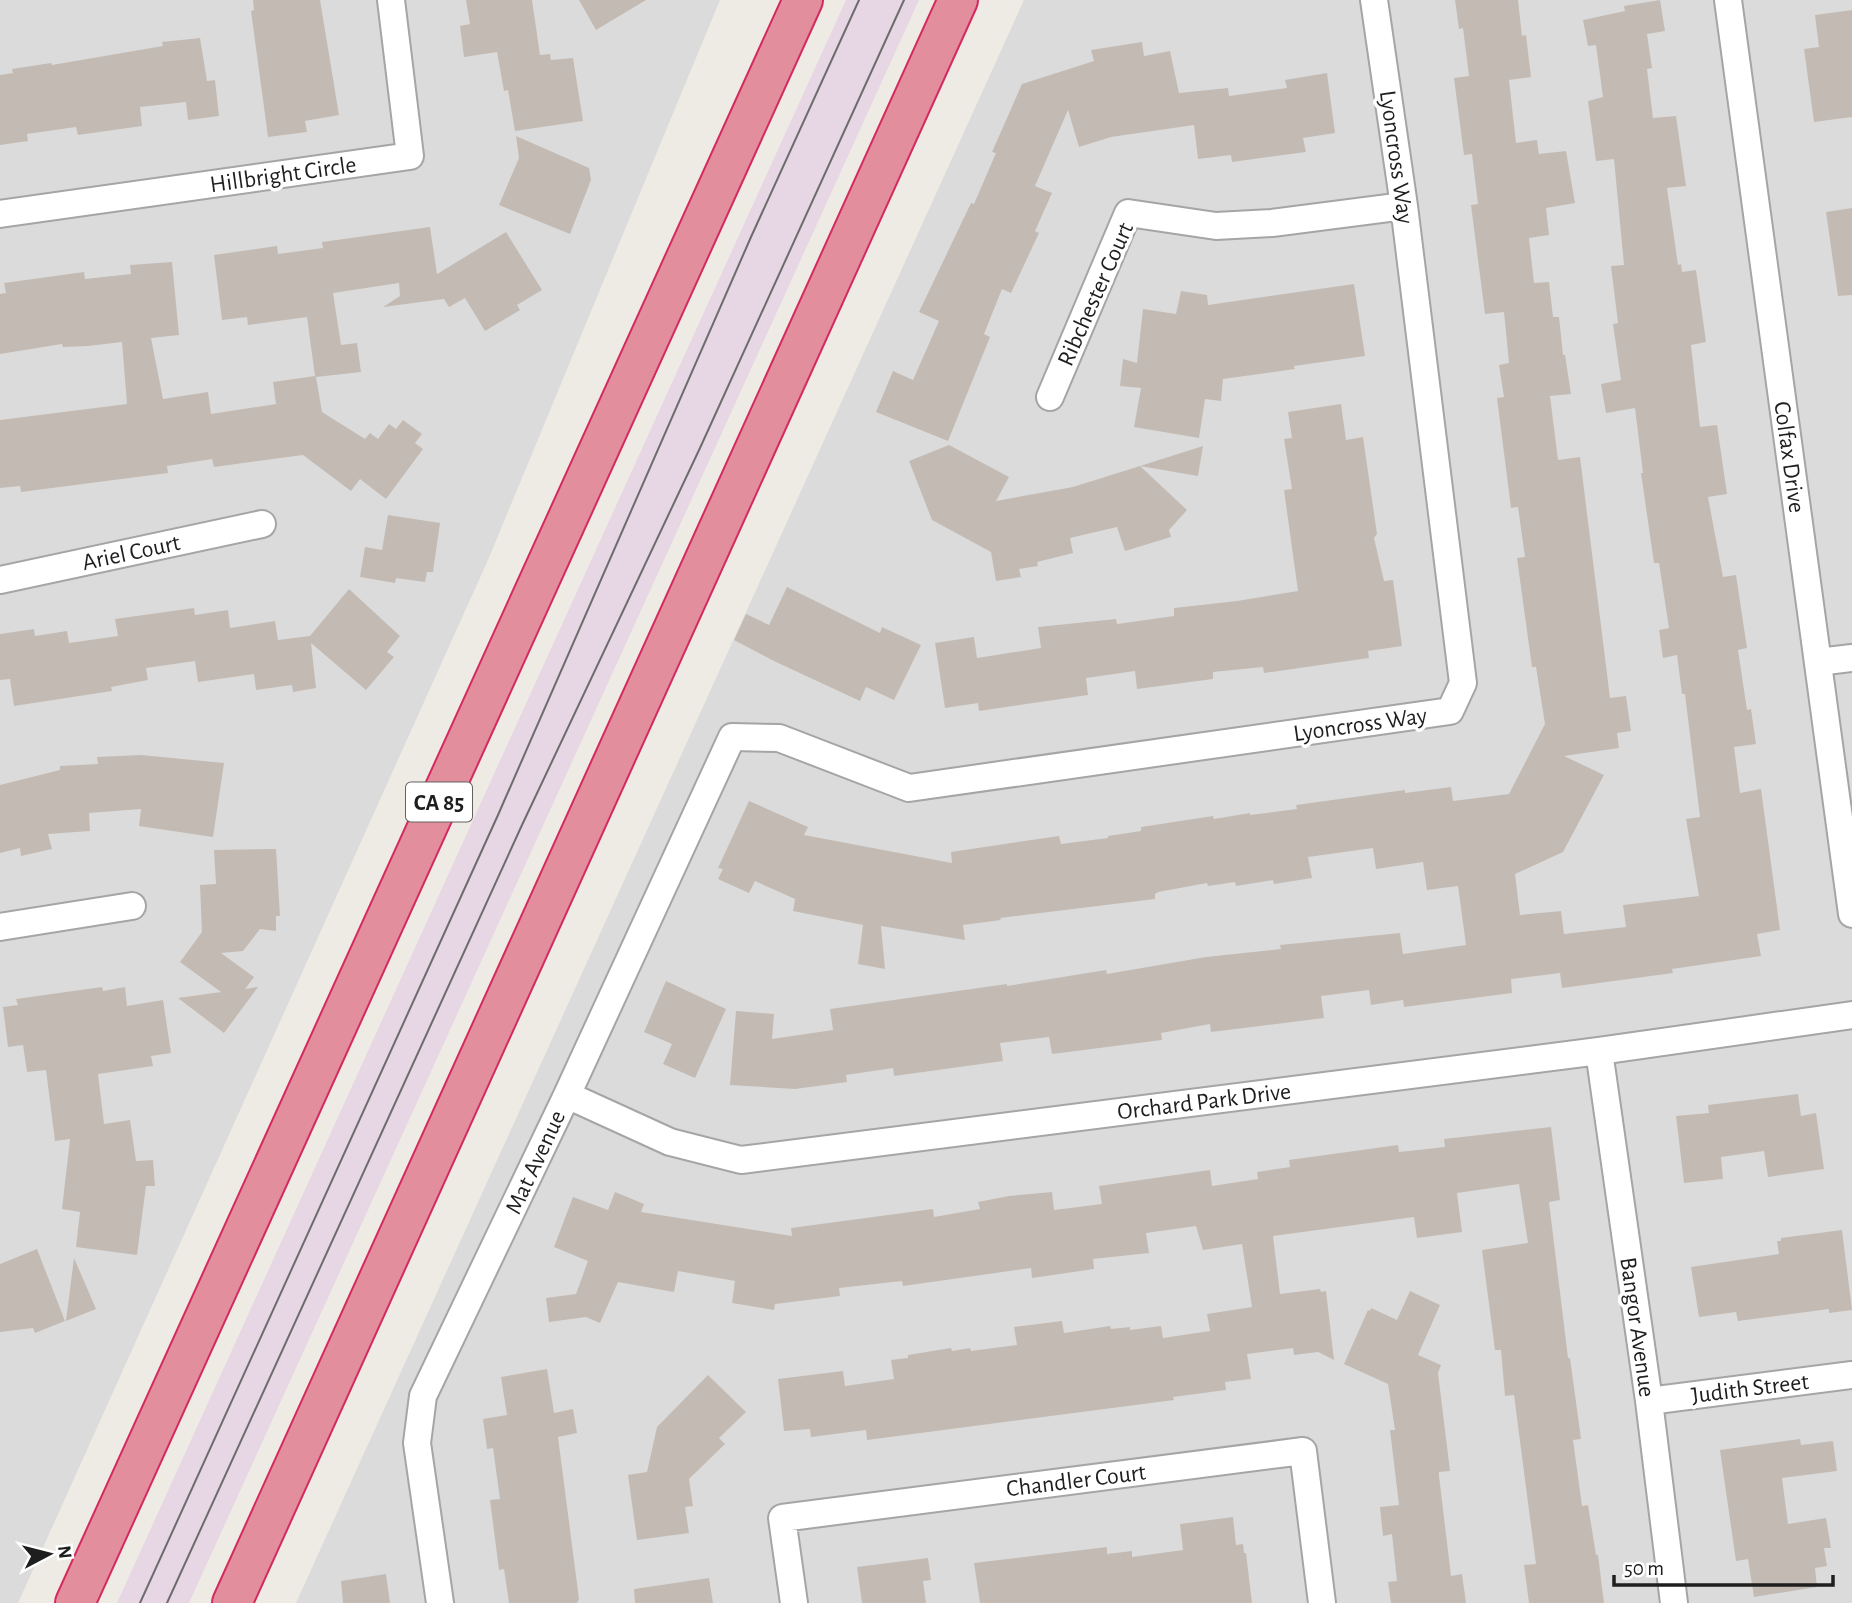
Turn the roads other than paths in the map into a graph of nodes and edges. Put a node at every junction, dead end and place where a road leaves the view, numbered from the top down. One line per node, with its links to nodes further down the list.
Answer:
1 (391, 0): 7 (street, Hillbright Circle)
2 (803, 0): 22 (highway, CA 85)
3 (958, 0): 23 (highway)
4 (1374, 0): 6 (street, Lyoncross Way)
5 (1728, 0): 12 (street, Colfax Drive)
6 (1404, 206): 8 (street, Ribchester Court); 13 (street, Lyoncross Way)
7 (0, 214)
8 (1050, 397)
9 (262, 524): 10 (street, Ariel Court)
10 (0, 580)
11 (1852, 658): 12 (street)
12 (1818, 662): 15 (street, Colfax Drive)
13 (732, 737): 19 (street, Mat Avenue)
14 (132, 906): 16 (street)
15 (1852, 914)
16 (0, 927)
17 (1852, 1015): 18 (street, Orchard Park Drive)
18 (1599, 1051): 19 (street, Orchard Park Drive); 21 (street, Bangor Avenue)
19 (567, 1095): 24 (street, Mat Avenue)
20 (1852, 1375): 21 (street, Judith Street)
21 (1649, 1401): 27 (street, Bangor Avenue)
22 (75, 1603)
23 (232, 1603)
24 (440, 1603)
25 (794, 1603): 26 (street, Chandler Court)
26 (1322, 1603)
27 (1674, 1603)

